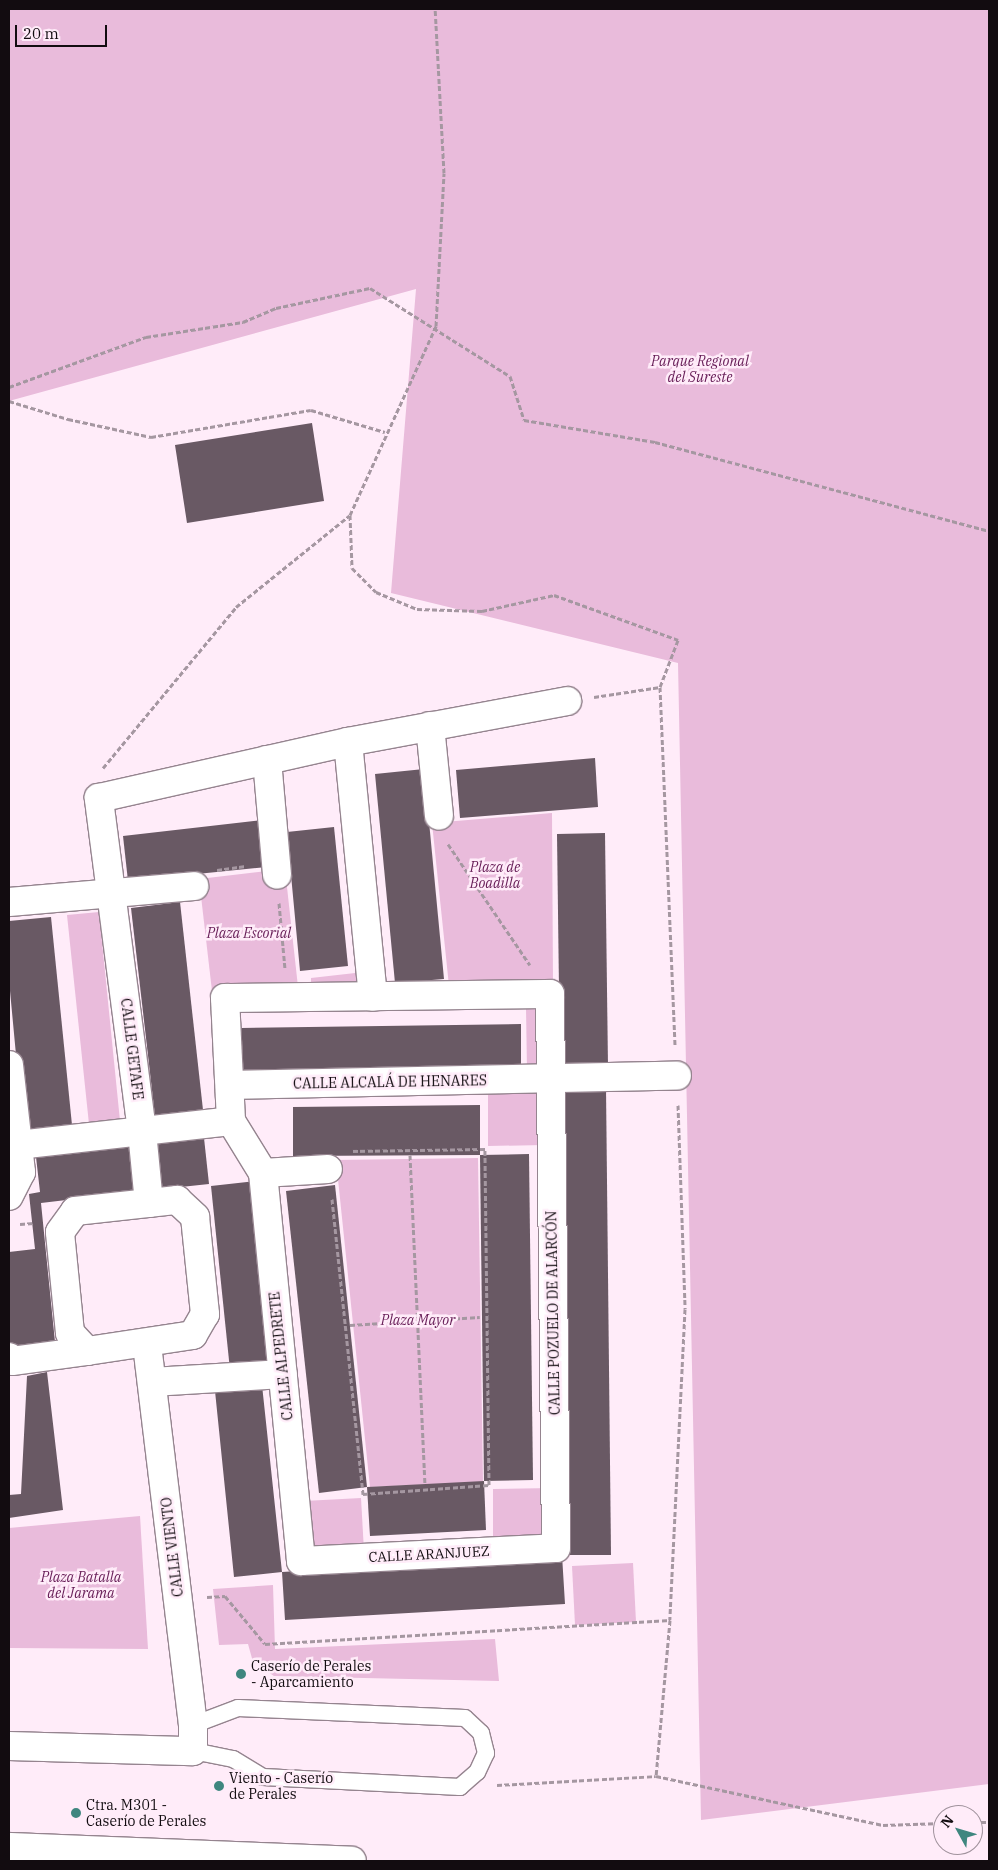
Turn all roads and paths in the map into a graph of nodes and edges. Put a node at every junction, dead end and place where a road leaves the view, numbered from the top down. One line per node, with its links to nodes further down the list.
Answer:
1 (435, 9): 2 (path)
2 (436, 326): 3 (path); 5 (path); 7 (path)
3 (9, 387)
4 (9, 401): 5 (path)
5 (385, 432): 6 (path)
6 (350, 515): 8 (path); 13 (path)
7 (989, 531)
8 (660, 687): 9 (path); 23 (path)
9 (566, 701): 10 (street)
10 (430, 726): 11 (street); 14 (street)
11 (348, 742): 12 (street); 20 (street)
12 (267, 760): 13 (street); 15 (street)
13 (98, 798): 17 (street, CALLE GETAFE)
14 (439, 816): 19 (path)
15 (277, 874): 21 (path)
16 (194, 886): 17 (street)
17 (112, 895): 18 (street); 27 (street, CALLE GETAFE)
18 (9, 902)
19 (550, 994): 20 (street); 24 (street, CALLE POZUELO DE ALARCÓN)
20 (374, 996): 21 (street)
21 (288, 998): 25 (street)
22 (9, 1065): 28 (street)
23 (677, 1076): 24 (street, CALLE ALCALÁ DE HENARES); 46 (path)
24 (550, 1079): 25 (street, CALLE ALCALÁ DE HENARES); 43 (street, CALLE POZUELO DE ALARCÓN)
25 (230, 1085): 26 (street)
26 (231, 1121): 27 (street); 30 (street)
27 (142, 1132): 28 (street); 33 (street, CALLE GETAFE)
28 (18, 1145): 32 (street)
29 (410, 1155): 35 (path)
30 (258, 1163): 31 (street); 40 (street, CALLE ALPEDRETE)
31 (335, 1172): 31 (path)
32 (9, 1196)
33 (149, 1203): 37 (street); 38 (street)
34 (480, 1317): 35 (path)
35 (417, 1321): 36 (path); 42 (path)
36 (350, 1325)
37 (147, 1344): 38 (street); 41 (street, CALLE VIENTO)
38 (87, 1351): 39 (street)
39 (9, 1357)
40 (283, 1374): 41 (street); 44 (street, CALLE ALPEDRETE)
41 (152, 1382): 45 (street, CALLE VIENTO)
42 (425, 1484)
43 (556, 1548): 44 (street, CALLE ARANJUEZ)
44 (301, 1562)
45 (178, 1599): 46 (path); 47 (street, CALLE VIENTO)
46 (670, 1620): 49 (path)
47 (193, 1738): 48 (street); 50 (lane); 50 (lane)
48 (9, 1746)
49 (656, 1776): 50 (path); 51 (path)
50 (460, 1787)
51 (933, 1823)
52 (9, 1847): 53 (street)
53 (352, 1861)

